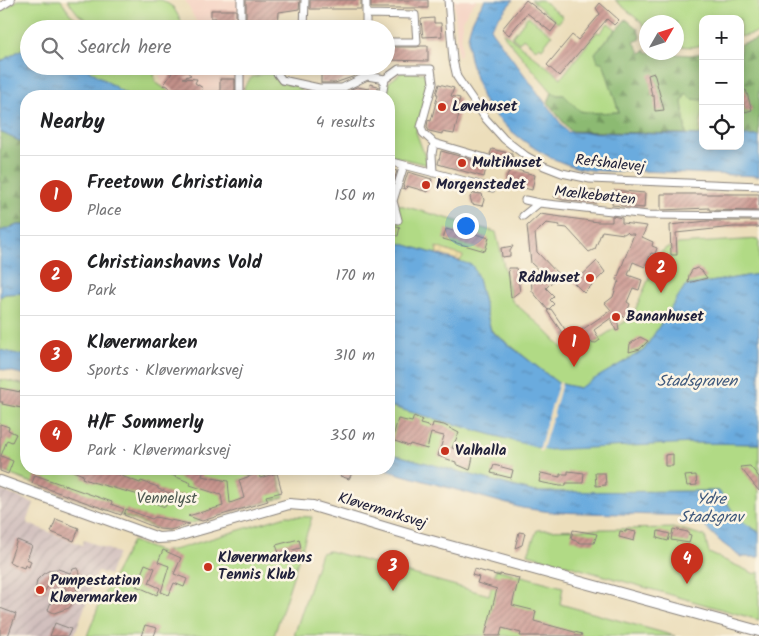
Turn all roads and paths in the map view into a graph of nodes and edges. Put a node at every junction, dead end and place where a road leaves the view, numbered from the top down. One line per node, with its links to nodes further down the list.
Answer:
1 (11, 0): 6 (street)
2 (240, 0): 8 (street)
3 (305, 0): 9 (street)
4 (366, 0): 7 (street)
5 (448, 0): 26 (street, Refshalevej)
6 (0, 7)
7 (367, 14): 10 (street); 11 (street)
8 (241, 20)
9 (304, 20)
10 (367, 20)
11 (395, 42)
12 (395, 72): 21 (street)
13 (240, 75): 19 (street)
14 (278, 75): 18 (street)
15 (391, 75): 17 (street)
16 (366, 76): 17 (street); 18 (street)
17 (385, 79): 20 (street)
18 (319, 88)
19 (240, 90)
20 (383, 90)
21 (434, 144): 22 (street); 25 (street)
22 (499, 162)
23 (395, 163): 24 (street)
24 (404, 165): 25 (street); 28 (street)
25 (433, 173): 27 (street)
26 (759, 186)
27 (492, 188)
28 (395, 197)
29 (525, 200): 30 (street, Mælkebøtten)
30 (540, 203): 32 (street, Mælkebøtten); 33 (street, Mælkebøtten)
31 (395, 206): 34 (street)
32 (523, 216)
33 (759, 216)
34 (398, 220)
35 (0, 481): 36 (street, Kløvermarksvej)
36 (759, 631)

